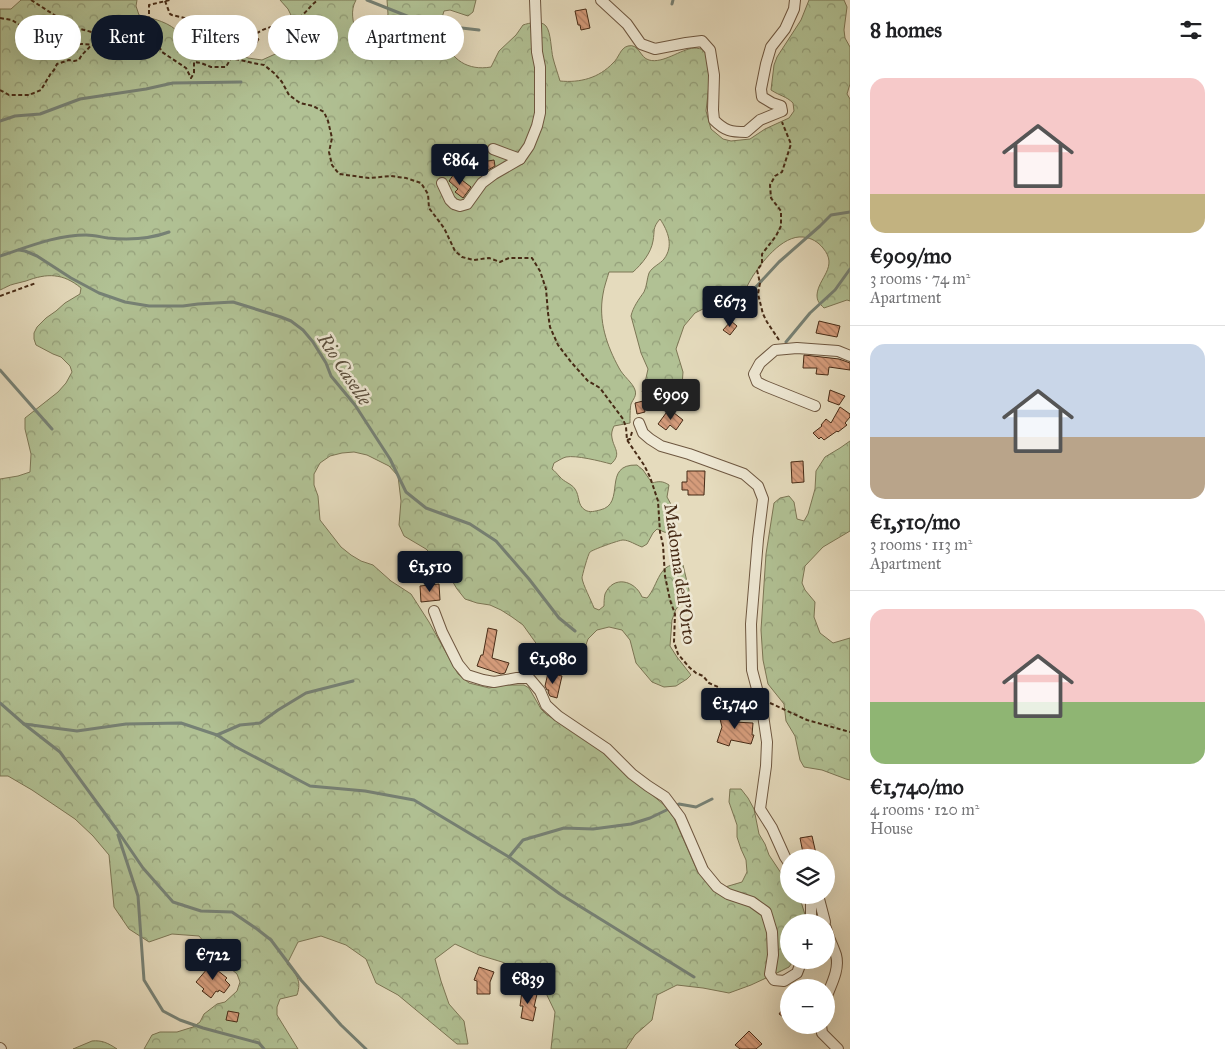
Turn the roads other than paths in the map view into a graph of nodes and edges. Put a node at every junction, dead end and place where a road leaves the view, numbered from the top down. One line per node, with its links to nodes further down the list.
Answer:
1 (535, 0): 5 (street)
2 (601, 0): 3 (street)
3 (795, 0)
4 (493, 149): 5 (street)
5 (520, 159): 6 (street)
6 (442, 184)
7 (850, 356): 8 (street)
8 (815, 406)
9 (640, 424): 11 (street)
10 (434, 611): 13 (street)
11 (781, 849)
12 (835, 954): 14 (street)
13 (799, 969)
14 (833, 979)
15 (823, 1034): 16 (street)
16 (838, 1049)

